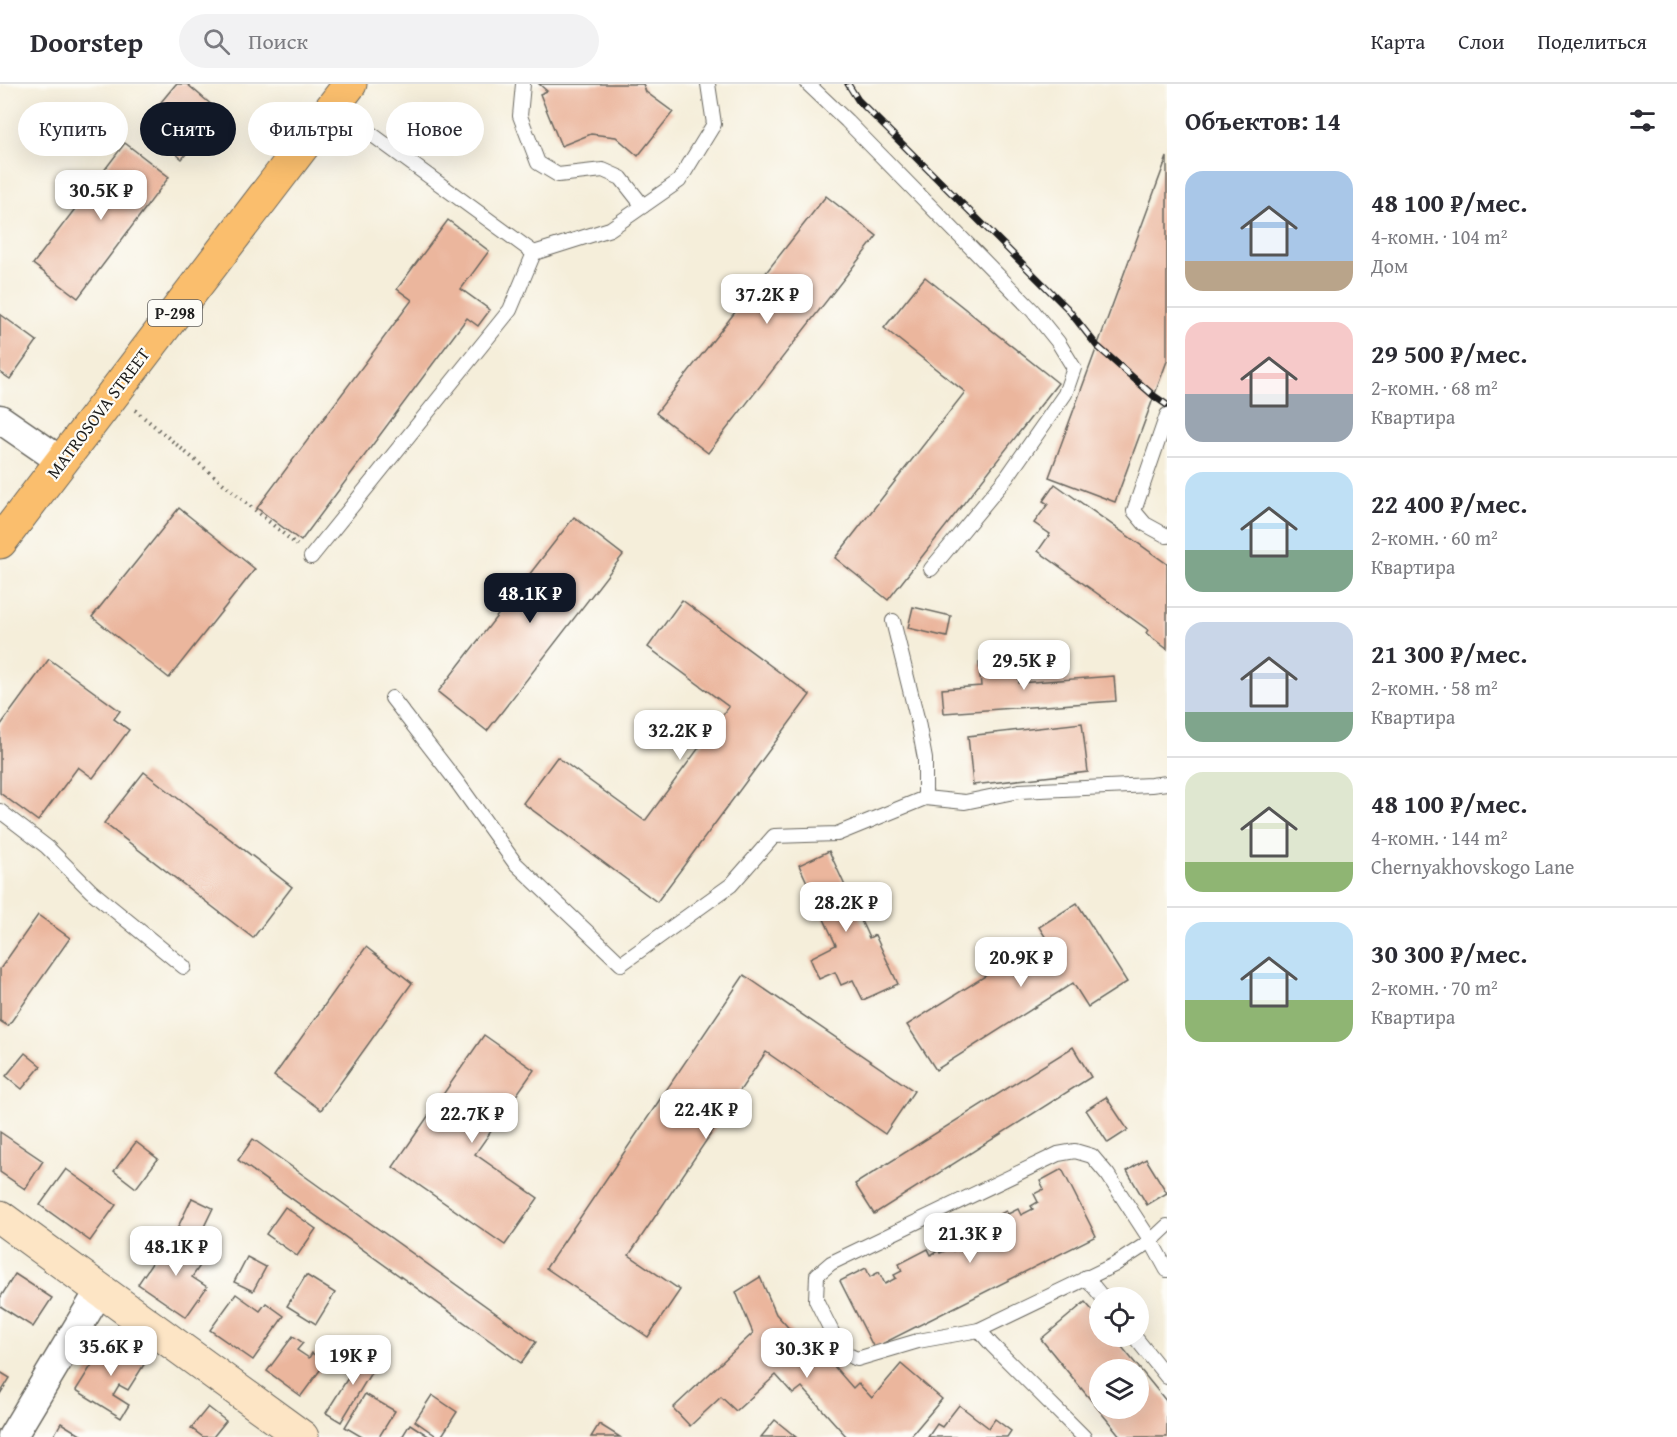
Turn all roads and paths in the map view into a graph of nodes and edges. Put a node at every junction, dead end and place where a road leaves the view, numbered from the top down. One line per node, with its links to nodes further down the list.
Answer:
1 (523, 84): 5 (lane)
2 (708, 84): 5 (lane)
3 (807, 84): 14 (lane)
4 (342, 95): 6 (lane); 7 (highway, MATROSOVA STREET / Р-298)
5 (643, 206): 6 (lane)
6 (534, 253): 13 (lane)
7 (113, 392): 10 (highway, MATROSOVA STREET / Р-298); 13 (path)
8 (1167, 415): 11 (lane)
9 (0, 419): 10 (street)
10 (61, 461): 12 (highway, MATROSOVA STREET / Р-298)
11 (1167, 536)
12 (0, 542)
13 (311, 557)
14 (931, 569)
15 (892, 621): 18 (lane)
16 (392, 698): 18 (lane)
17 (1167, 783): 18 (lane)
18 (925, 798)
19 (0, 811): 20 (lane)
20 (184, 967)
21 (0, 1217): 27 (street)
22 (1167, 1226): 23 (lane)
23 (1151, 1240): 24 (lane); 25 (lane); 28 (lane)
24 (1167, 1270)
25 (1086, 1277): 26 (lane); 28 (lane)
26 (1094, 1287)
27 (100, 1290): 31 (street); 32 (street)
28 (979, 1330): 33 (lane)
29 (1143, 1347): 30 (lane)
30 (1167, 1377)
31 (12, 1437)
32 (302, 1437)
33 (1084, 1437)

